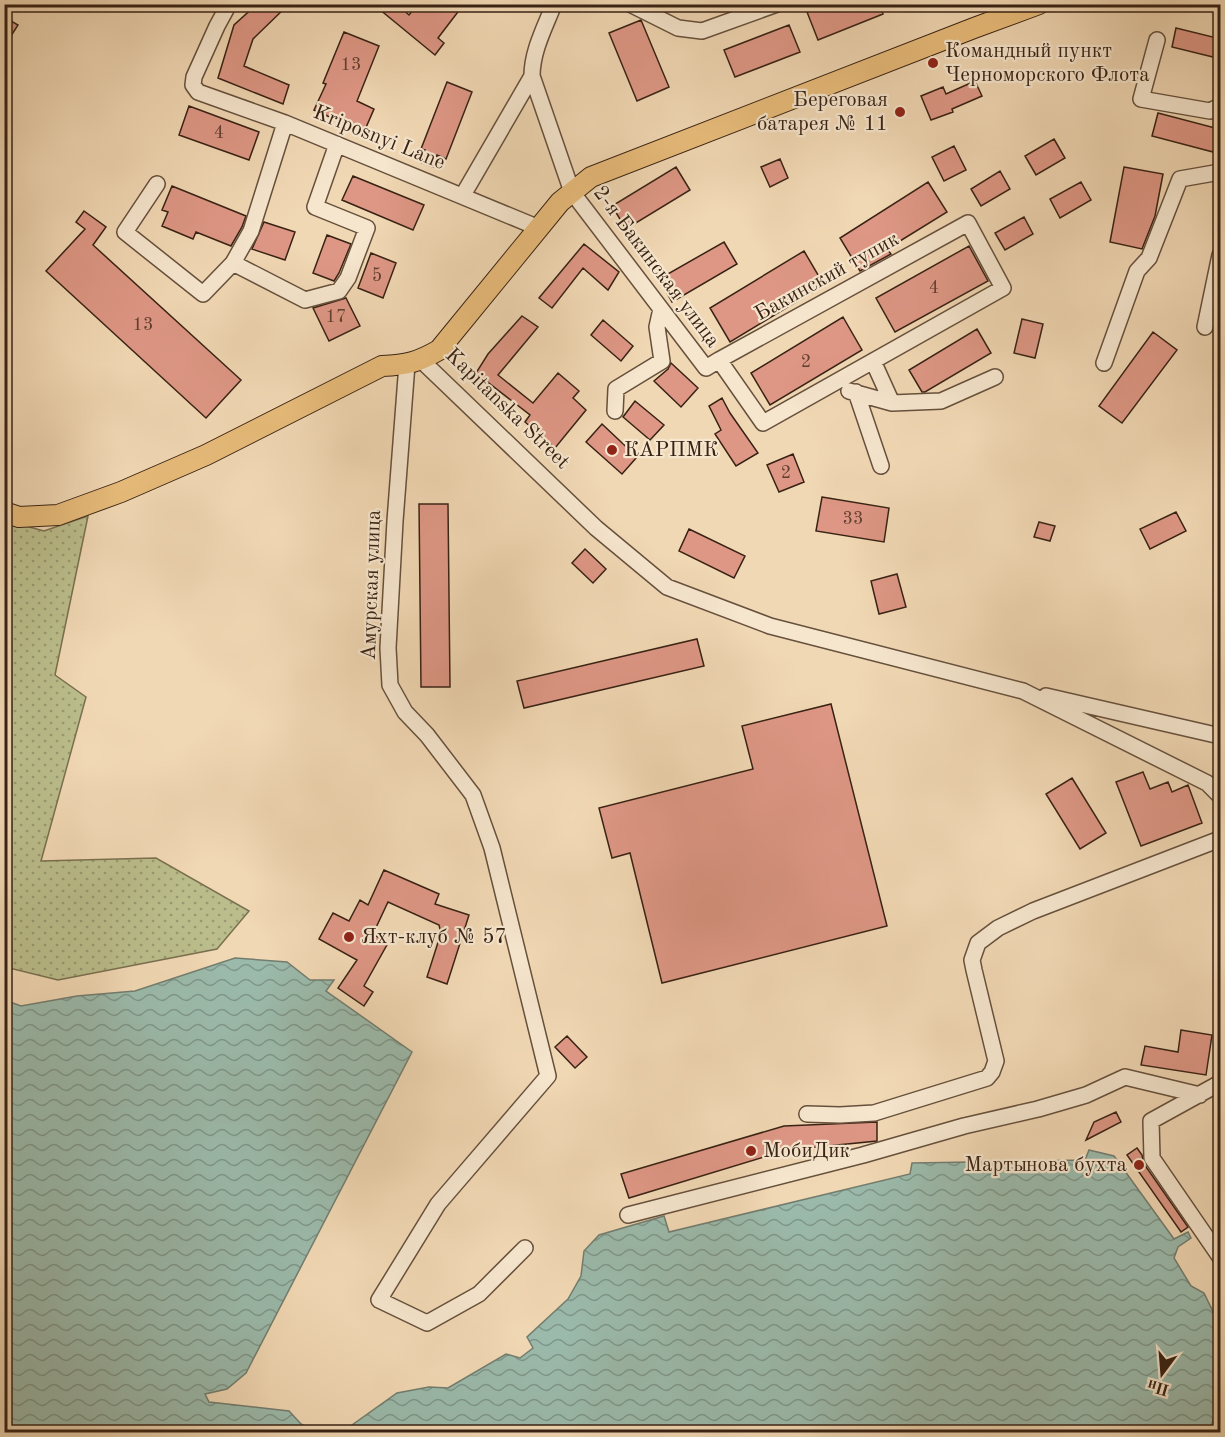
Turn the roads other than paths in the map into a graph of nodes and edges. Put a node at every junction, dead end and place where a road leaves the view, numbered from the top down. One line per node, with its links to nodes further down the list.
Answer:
1 (229, 4): 9 (street, Kriposnyi Lane)
2 (554, 4): 7 (street)
3 (630, 4): 4 (street)
4 (777, 4)
5 (1039, 4): 13 (main road)
6 (1157, 40): 8 (street)
7 (532, 76): 13 (street, 2-я Бакинская улица); 14 (street)
8 (1221, 106)
9 (285, 123): 10 (street, Kriposnyi Lane); 17 (street)
10 (337, 144): 14 (street, Kriposnyi Lane); 17 (street)
11 (1221, 172): 23 (street)
12 (157, 184): 17 (street)
13 (572, 192): 15 (main road); 19 (street, 2-я Бакинская улица)
14 (463, 195): 15 (street, Kriposnyi Lane)
15 (539, 228): 22 (main road)
16 (1221, 255): 18 (street)
17 (233, 263)
18 (1218, 275): 20 (street)
19 (662, 309): 24 (street, 2-я Бакинская улица); 29 (street)
20 (1205, 327)
21 (873, 361): 24 (street, Бакинский тупик); 26 (street); 28 (street)
22 (414, 362): 31 (main road); 32 (street, Kapitanska Street); 40 (street, Амурская улица)
23 (1104, 363)
24 (713, 364): 26 (street, 2-я Бакинская улица)
25 (995, 377): 28 (street)
26 (829, 385): 27 (street)
27 (855, 393): 28 (street); 30 (street)
28 (892, 403)
29 (615, 411)
30 (881, 466)
31 (4, 512)
32 (1023, 691): 33 (street); 34 (street)
33 (1221, 736)
34 (1221, 796)
35 (1221, 839): 38 (street)
36 (1221, 1083): 37 (street)
37 (1200, 1095): 39 (street); 41 (street)
38 (807, 1114)
39 (628, 1215)
40 (525, 1248)
41 (1221, 1257)

